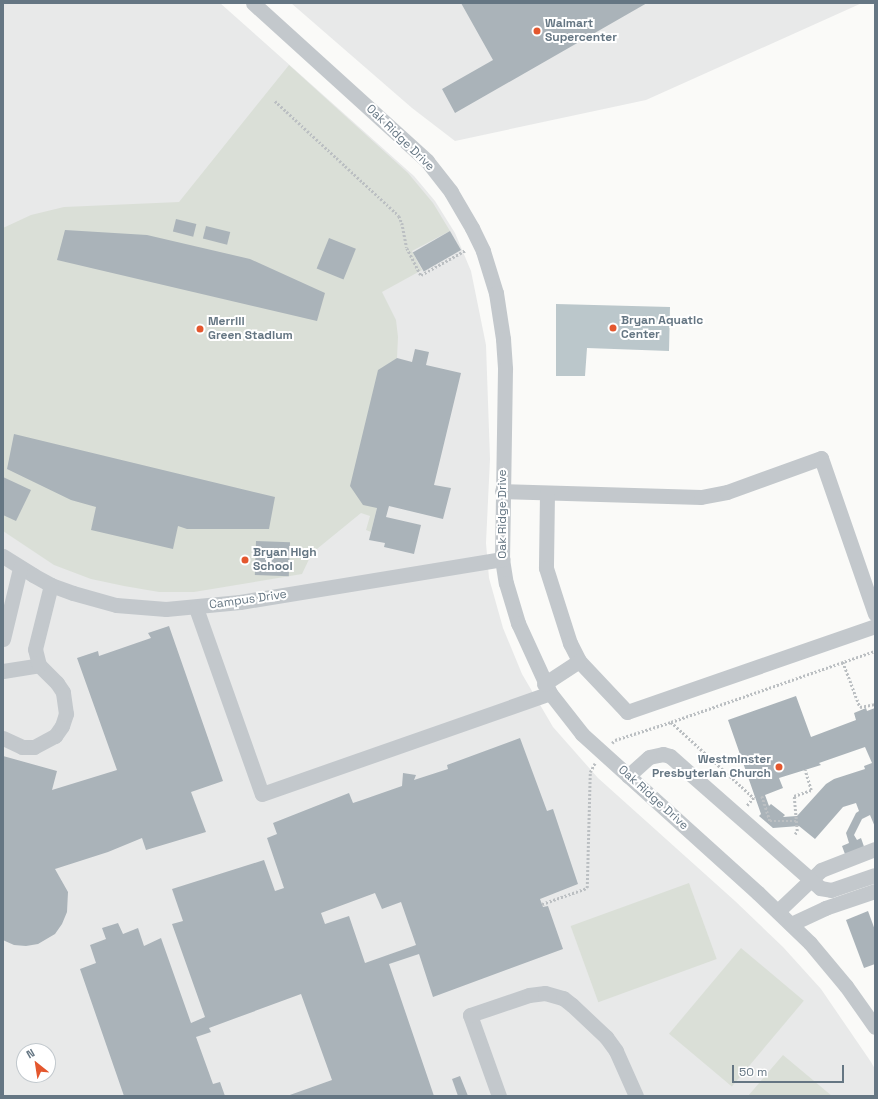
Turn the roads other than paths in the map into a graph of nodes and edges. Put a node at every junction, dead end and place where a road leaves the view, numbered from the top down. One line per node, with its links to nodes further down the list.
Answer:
1 (253, 3): 2 (street, Oak Ridge Drive)
2 (502, 491): 3 (street); 5 (street, Oak Ridge Drive)
3 (547, 493): 9 (street); 12 (street)
4 (3, 556): 6 (street, Campus Drive)
5 (502, 560): 8 (street, Campus Drive); 15 (street, Oak Ridge Drive)
6 (20, 568): 7 (street, Campus Drive); 11 (street)
7 (51, 585): 8 (street, Campus Drive); 13 (street)
8 (196, 608): 15 (street)
9 (875, 614)
10 (875, 626): 12 (street)
11 (3, 639)
12 (579, 661): 15 (street)
13 (39, 665): 14 (street); 16 (street)
14 (3, 671)
15 (547, 689): 17 (street, Oak Ridge Drive)
16 (3, 738)
17 (628, 776): 20 (street); 22 (street, Oak Ridge Drive)
18 (875, 849): 20 (street)
19 (875, 875): 20 (street)
20 (810, 879): 22 (street)
21 (875, 891): 23 (street)
22 (778, 911): 23 (street, Oak Ridge Drive)
23 (791, 924): 24 (street, Oak Ridge Drive)
24 (869, 1004): 25 (street, Oak Ridge Drive)
25 (875, 1027)
26 (499, 1096): 27 (street)
27 (636, 1096)

